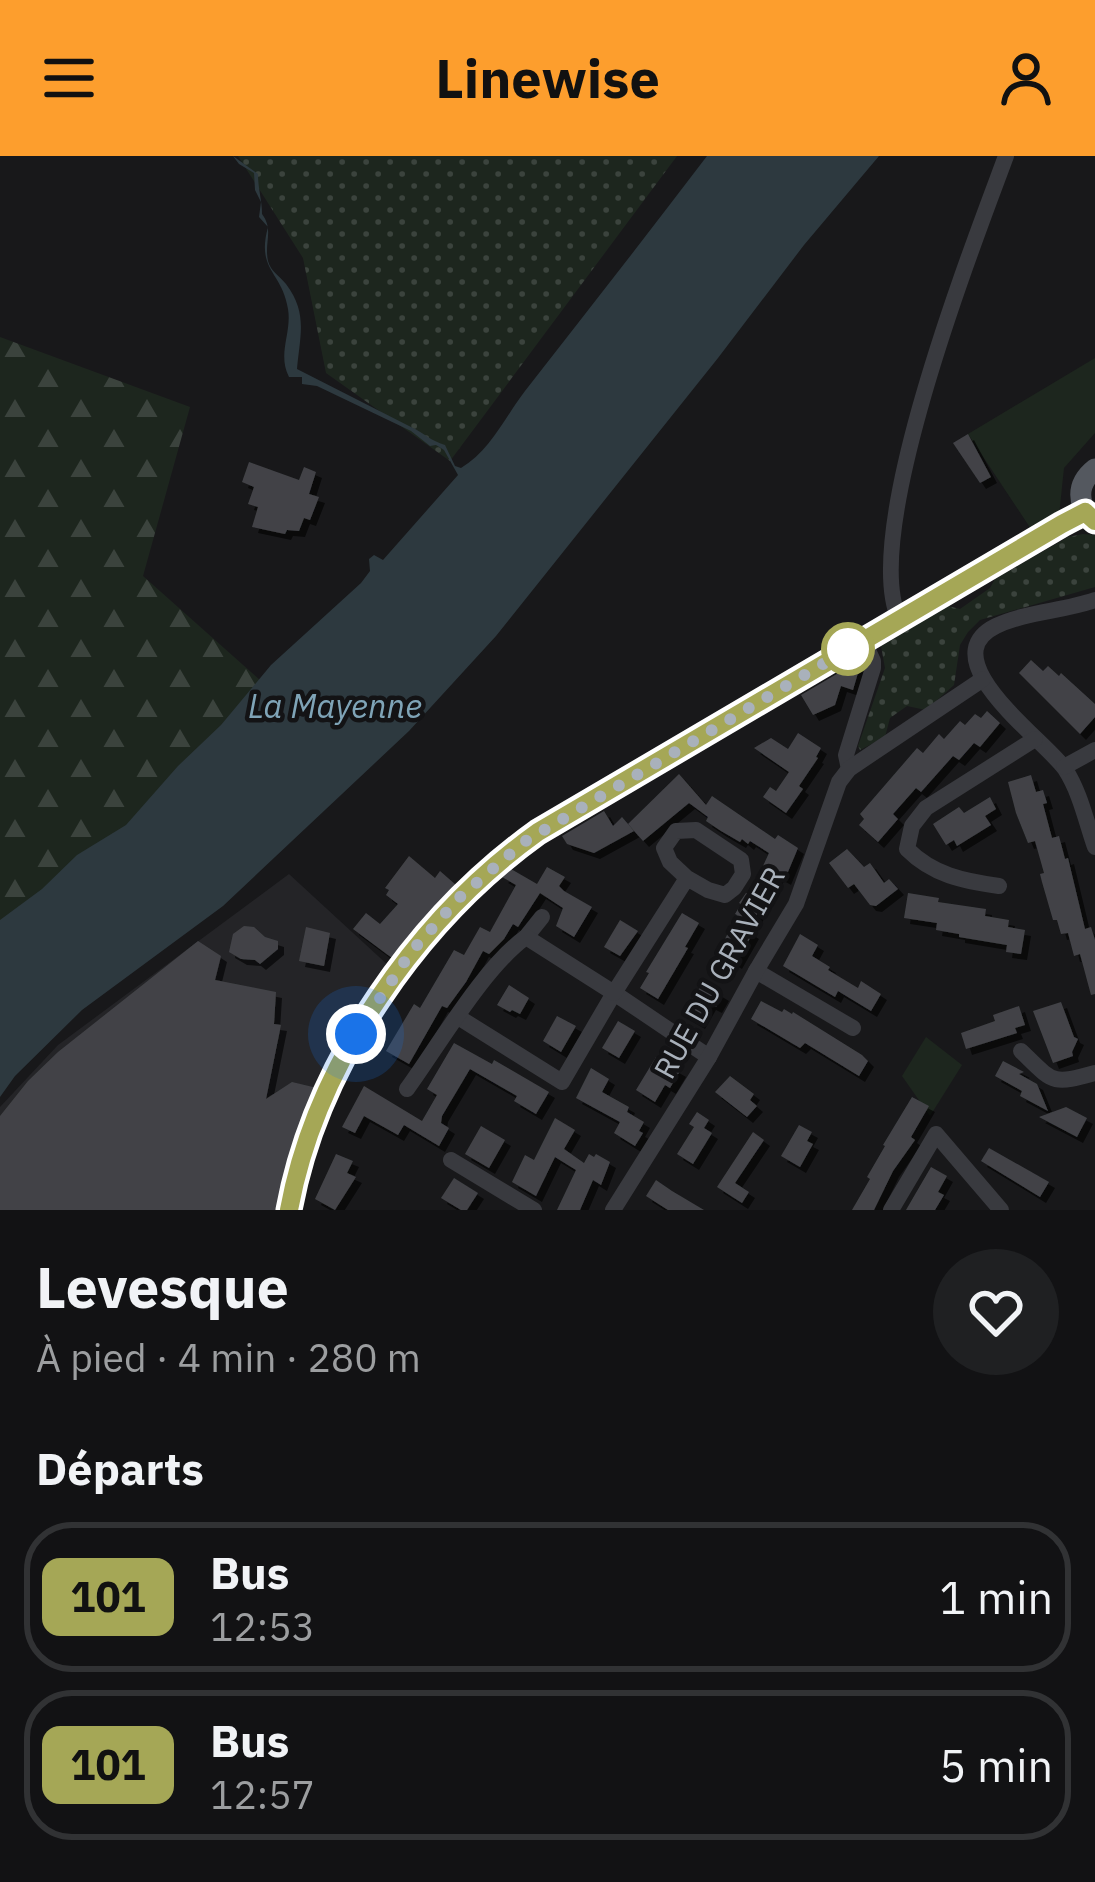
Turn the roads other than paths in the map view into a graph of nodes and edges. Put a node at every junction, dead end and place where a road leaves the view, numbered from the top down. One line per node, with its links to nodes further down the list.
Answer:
1 (1006, 156): 5 (street)
2 (1095, 469): 3 (main road)
3 (1090, 517): 5 (street)
4 (1095, 600): 7 (street)
5 (899, 619): 6 (street)
6 (863, 640): 11 (street, RUE DU GRAVIER); 27 (street)
7 (983, 679): 8 (street); 11 (street)
8 (1035, 739): 10 (street); 14 (street)
9 (1095, 750): 10 (street)
10 (1064, 767): 12 (street)
11 (849, 769): 17 (street, RUE DU GRAVIER)
12 (1095, 847)
13 (687, 878): 13 (street); 18 (street)
14 (999, 886)
15 (542, 917): 16 (street)
16 (526, 937): 18 (street); 19 (street)
17 (756, 970): 20 (street); 22 (street, RUE DU GRAVIER)
18 (614, 993): 19 (street); 22 (street)
19 (458, 1017): 24 (street)
20 (853, 1028)
21 (1022, 1052): 23 (street)
22 (709, 1057): 26 (street, RUE DU GRAVIER)
23 (1095, 1073)
24 (407, 1089)
25 (451, 1160): 28 (street)
26 (618, 1208)
27 (290, 1210)
28 (534, 1210)
29 (891, 1210): 30 (street)
30 (1001, 1210)

